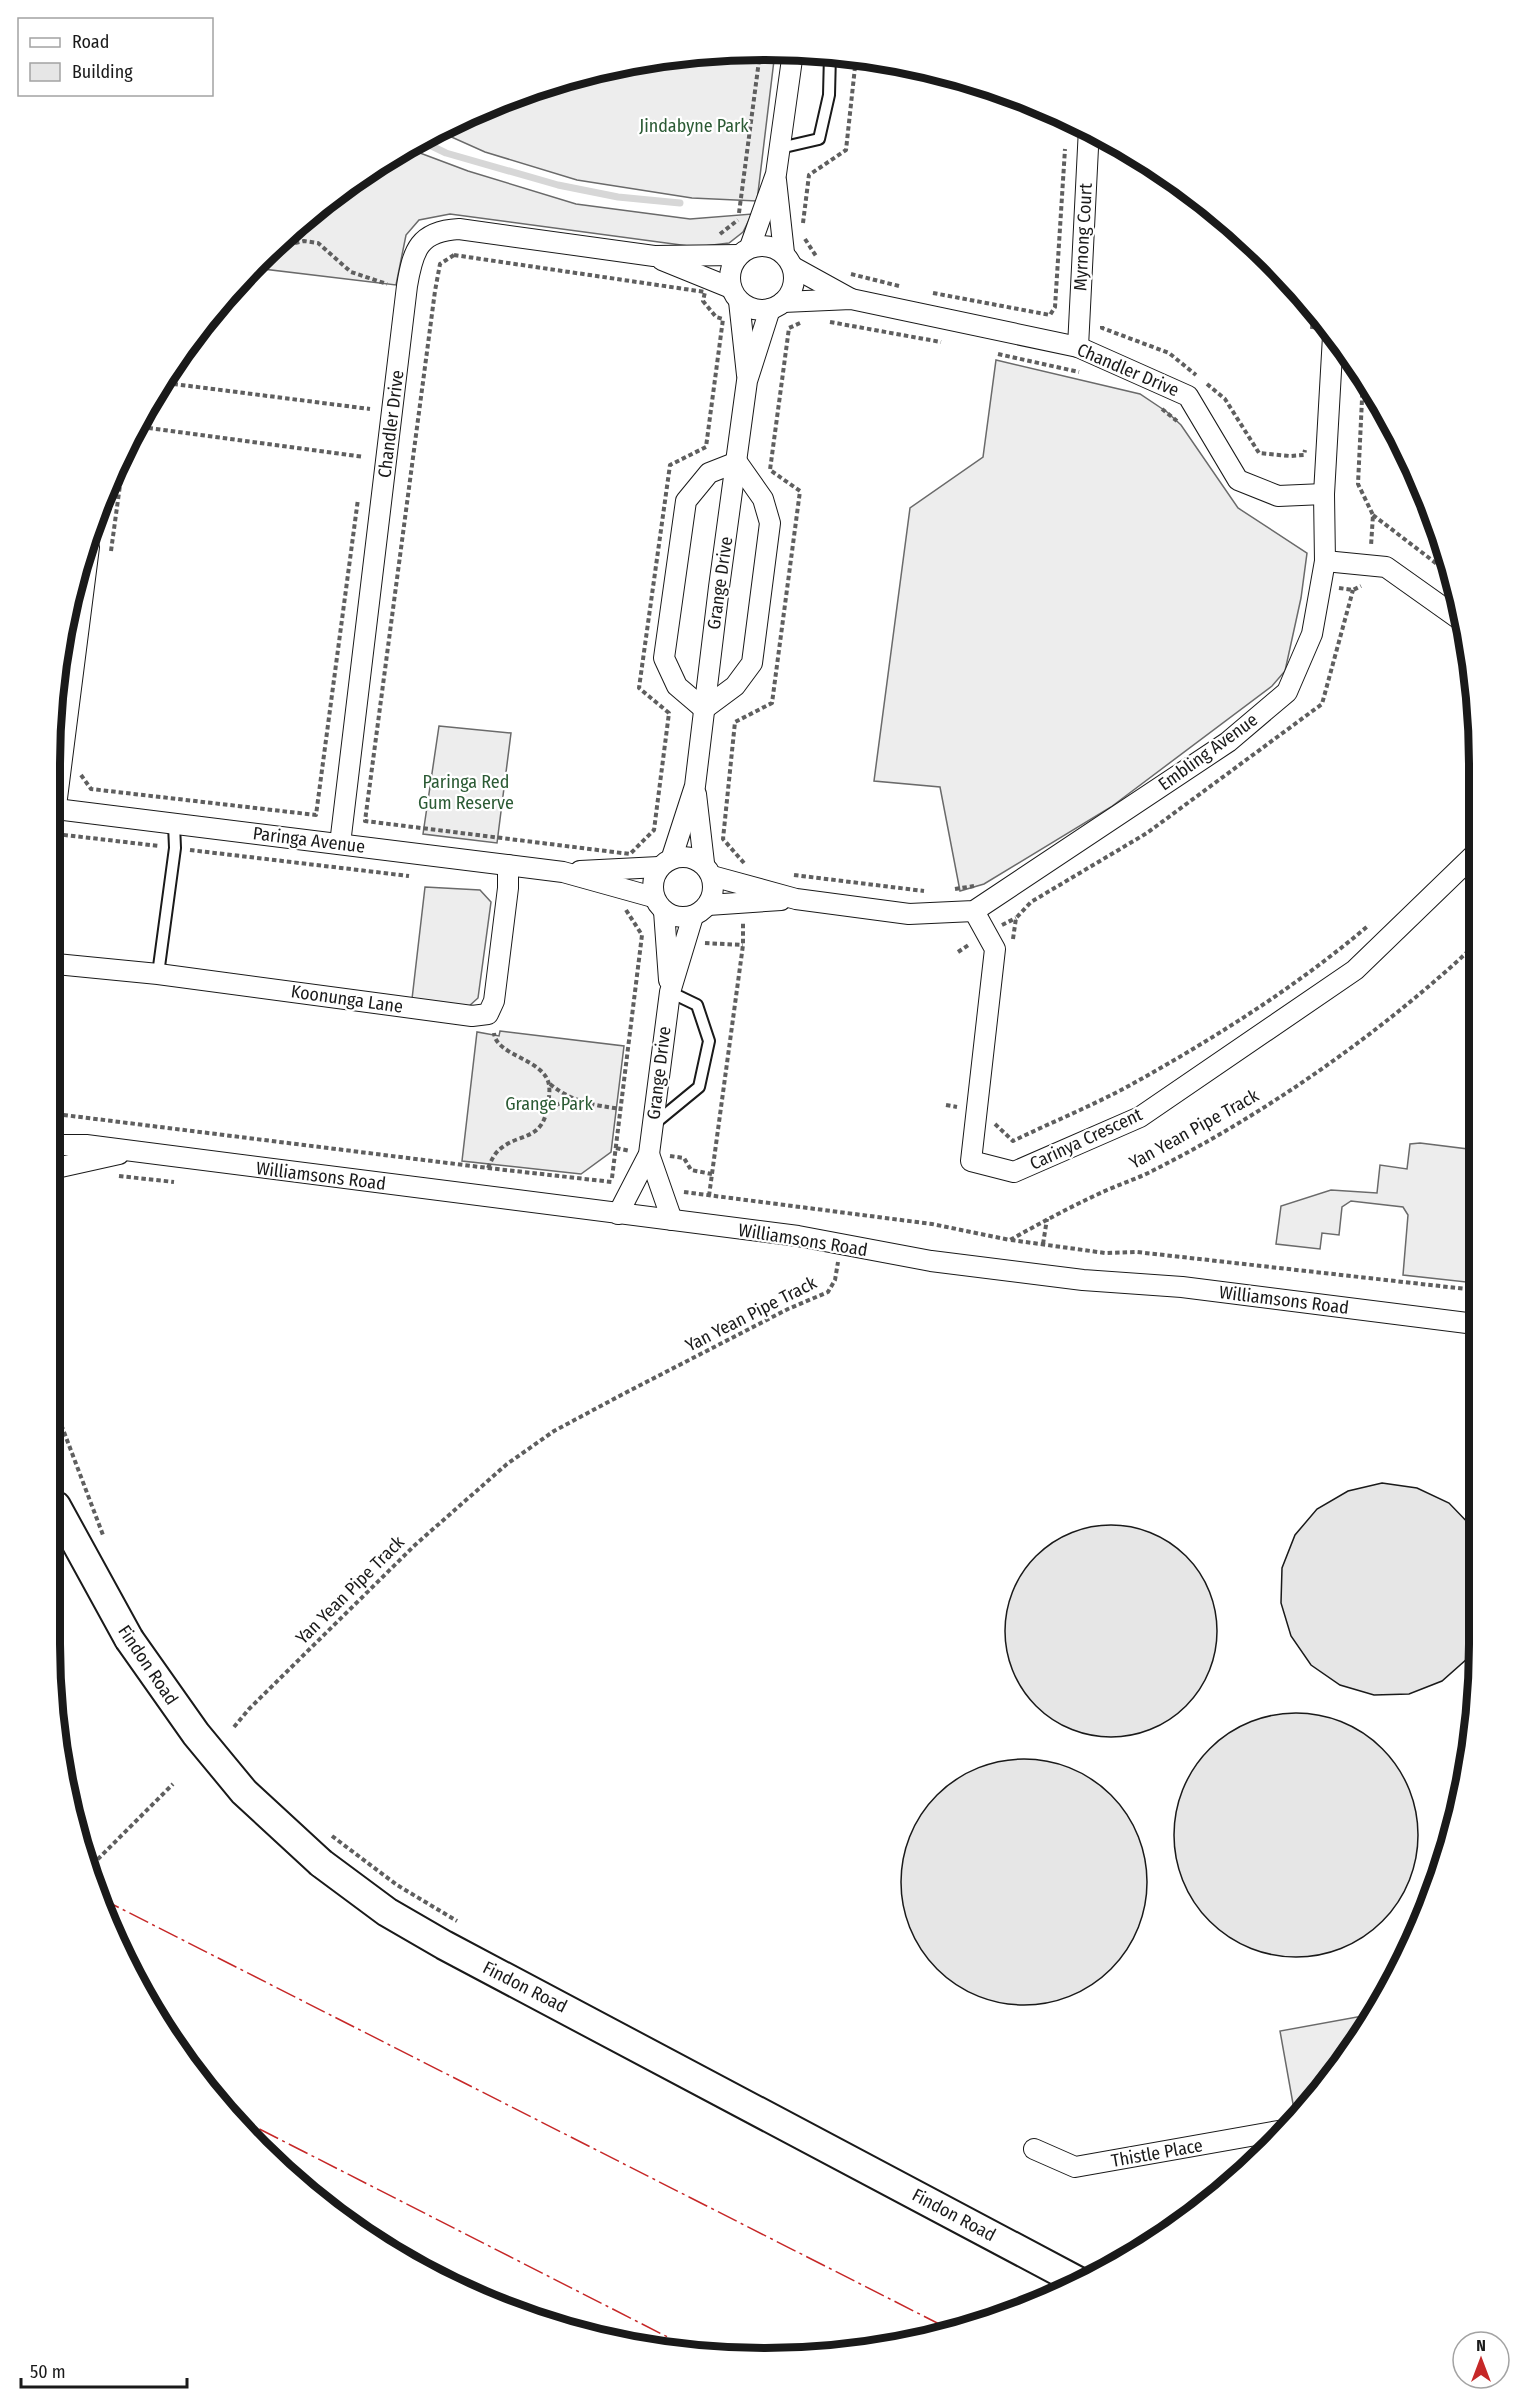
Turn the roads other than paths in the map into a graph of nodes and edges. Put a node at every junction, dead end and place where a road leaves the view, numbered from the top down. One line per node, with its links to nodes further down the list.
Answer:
1 (792, 61): 4 (street)
2 (830, 64): 4 (lane)
3 (1088, 139): 12 (street, Myrnong Court)
4 (780, 148): 5 (street)
5 (776, 174): 6 (street); 8 (street)
6 (745, 251): 7 (street, Chandler Drive); 8 (street); 9 (street)
7 (654, 256): 9 (street, Chandler Drive); 25 (street, Chandler Drive)
8 (788, 260): 10 (street); 11 (street)
9 (735, 294): 11 (street); 14 (street, Grange Drive)
10 (816, 301): 11 (street, Chandler Drive); 12 (street, Chandler Drive)
11 (777, 306): 14 (street, Grange Drive)
12 (1078, 347): 16 (street, Chandler Drive)
13 (1332, 349): 16 (street, Embling Avenue)
14 (747, 381): 15 (street, Grange Drive)
15 (736, 462): 20 (street, Grange Drive); 20 (street); 20 (street)
16 (1324, 494): 17 (street, Embling Avenue)
17 (1325, 561): 19 (street); 33 (street, Embling Avenue)
18 (85, 579): 21 (street)
19 (1452, 614)
20 (704, 709): 22 (street, Grange Drive)
21 (60, 776)
22 (695, 786): 27 (street, Grange Drive); 29 (street, Grange Drive)
23 (60, 809): 24 (street, Paringa Avenue)
24 (174, 824): 25 (street, Paringa Avenue); 36 (lane)
25 (340, 844): 28 (street, Paringa Avenue)
26 (1469, 848): 33 (street, Carinya Crescent)
27 (666, 862): 29 (street); 30 (street, Paringa Avenue); 32 (street)
28 (508, 865): 30 (street, Paringa Avenue); 36 (street, Koonunga Lane)
29 (708, 870): 31 (street); 34 (street)
30 (563, 872): 32 (street, Paringa Avenue)
31 (746, 894): 33 (street); 34 (street)
32 (659, 904): 34 (street); 37 (street, Grange Drive)
33 (981, 906)
34 (700, 911): 37 (street, Grange Drive)
35 (60, 963): 36 (street, Koonunga Lane)
36 (158, 974)
37 (669, 992): 38 (street, Grange Drive); 38 (lane)
38 (653, 1125): 41 (street, Grange Drive)
39 (60, 1145): 40 (street, Williamsons Road)
40 (130, 1151): 42 (street, Williamsons Road); 43 (street); 44 (street, Williamsons Road)
41 (650, 1154): 44 (street, Grange Drive); 45 (street, Grange Drive)
42 (60, 1158)
43 (60, 1167)
44 (618, 1214): 45 (street, Williamsons Road)
45 (672, 1220): 46 (street, Williamsons Road)
46 (1469, 1323)
47 (60, 1497): 49 (street, Findon Road)
48 (60, 1514): 49 (street, Findon Road)
49 (82, 1556): 52 (street, Findon Road, bridge)
50 (1272, 2132): 51 (street, Thistle Place)
51 (1034, 2150)
52 (1071, 2277)

